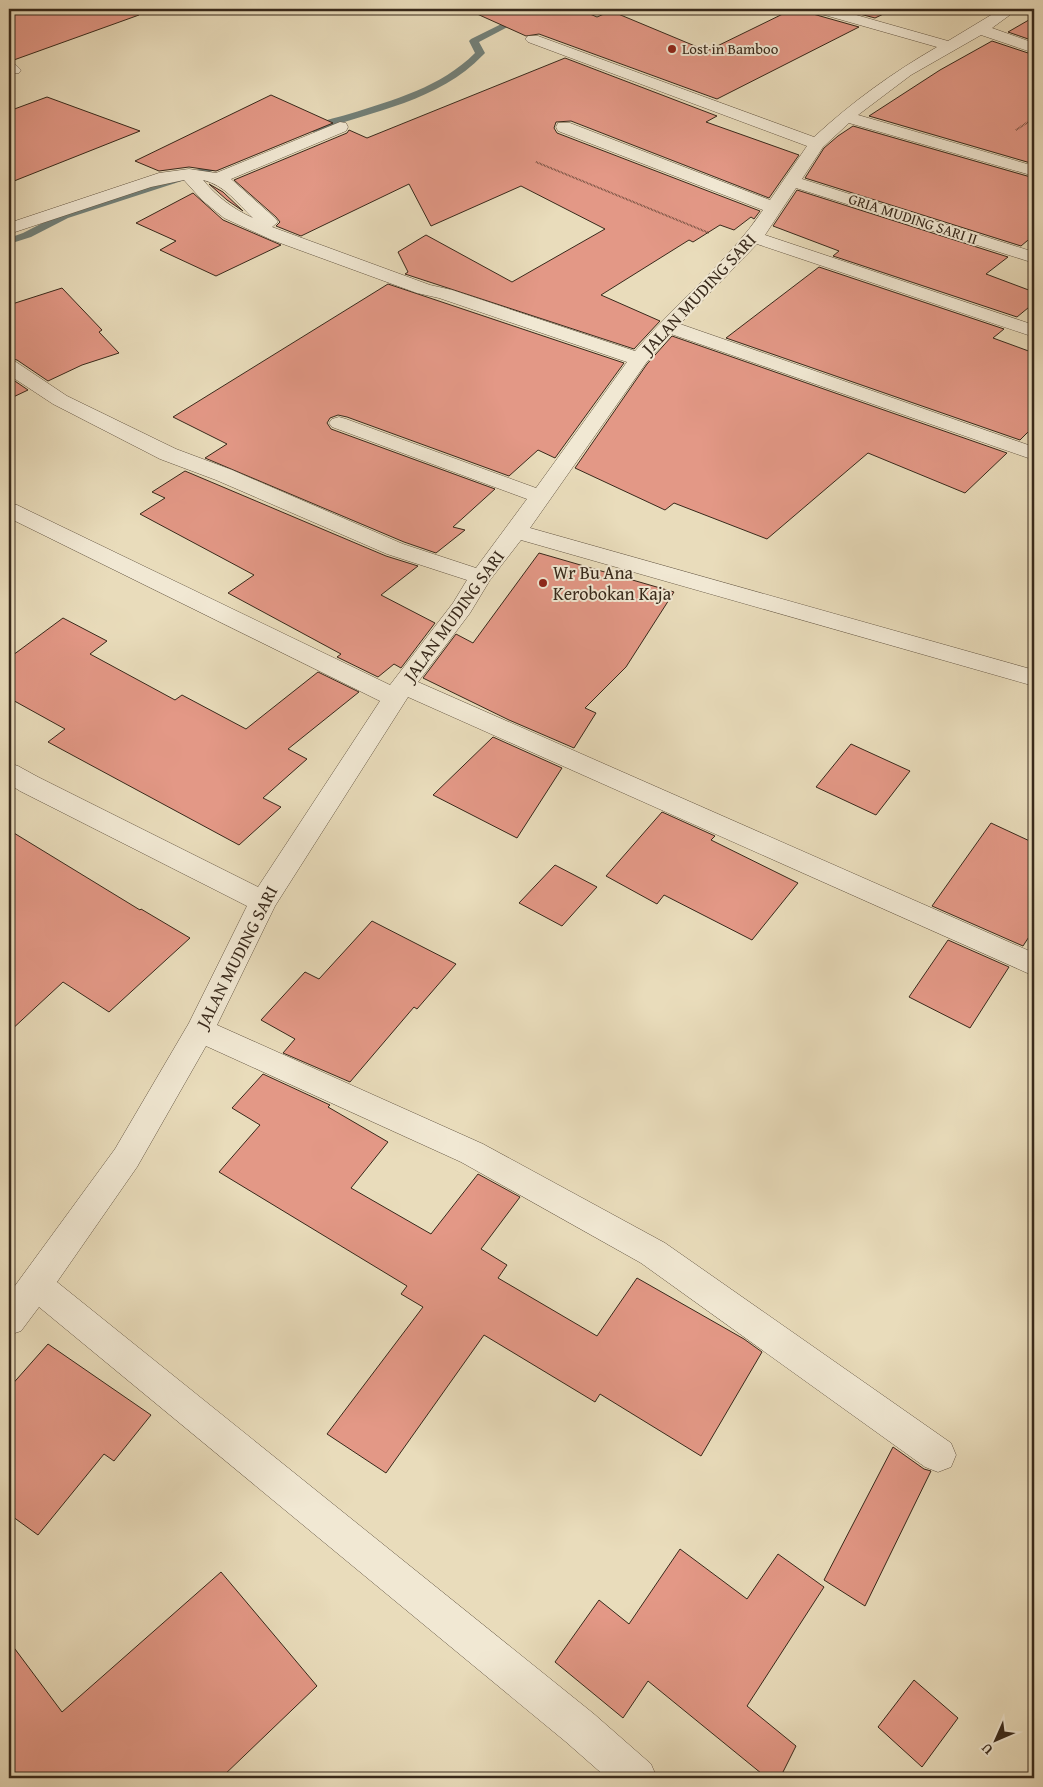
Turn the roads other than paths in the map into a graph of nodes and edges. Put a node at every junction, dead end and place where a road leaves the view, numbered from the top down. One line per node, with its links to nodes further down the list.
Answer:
1 (819, 9): 5 (street)
2 (1011, 9): 3 (street, JALAN MUDING SARI)
3 (980, 30): 5 (street, JALAN MUDING SARI); 6 (street)
4 (532, 39): 10 (street)
5 (950, 46): 7 (street, JALAN MUDING SARI)
6 (1034, 48)
7 (846, 117): 10 (street, JALAN MUDING SARI); 11 (street)
8 (340, 127): 13 (street)
9 (564, 127): 15 (street)
10 (817, 144): 14 (street, JALAN MUDING SARI)
11 (1034, 172)
12 (189, 175): 13 (street); 16 (street); 19 (street)
13 (218, 178): 19 (street)
14 (792, 181): 15 (street, JALAN MUDING SARI); 18 (street, GRIA MUDING SARI II)
15 (774, 208): 17 (street, JALAN MUDING SARI)
16 (9, 229)
17 (749, 242): 20 (street, JALAN MUDING SARI); 21 (street)
18 (1034, 258)
19 (445, 294): 22 (street)
20 (666, 326): 22 (street, JALAN MUDING SARI); 25 (street)
21 (1034, 331)
22 (639, 359): 26 (street, JALAN MUDING SARI)
23 (9, 366): 29 (street)
24 (339, 423): 26 (street)
25 (1034, 454)
26 (540, 497): 28 (street, JALAN MUDING SARI)
27 (9, 510): 31 (street)
28 (516, 531): 29 (street, JALAN MUDING SARI); 30 (street)
29 (481, 577): 31 (street, JALAN MUDING SARI)
30 (1034, 678)
31 (400, 692): 33 (street, JALAN MUDING SARI); 34 (street)
32 (9, 772): 33 (street)
33 (263, 902): 35 (street, JALAN MUDING SARI)
34 (1034, 965)
35 (200, 1030): 36 (street, JALAN MUDING SARI); 38 (street)
36 (36, 1286): 37 (street, JALAN MUDING SARI); 39 (street)
37 (9, 1320)
38 (938, 1455)
39 (637, 1778)

